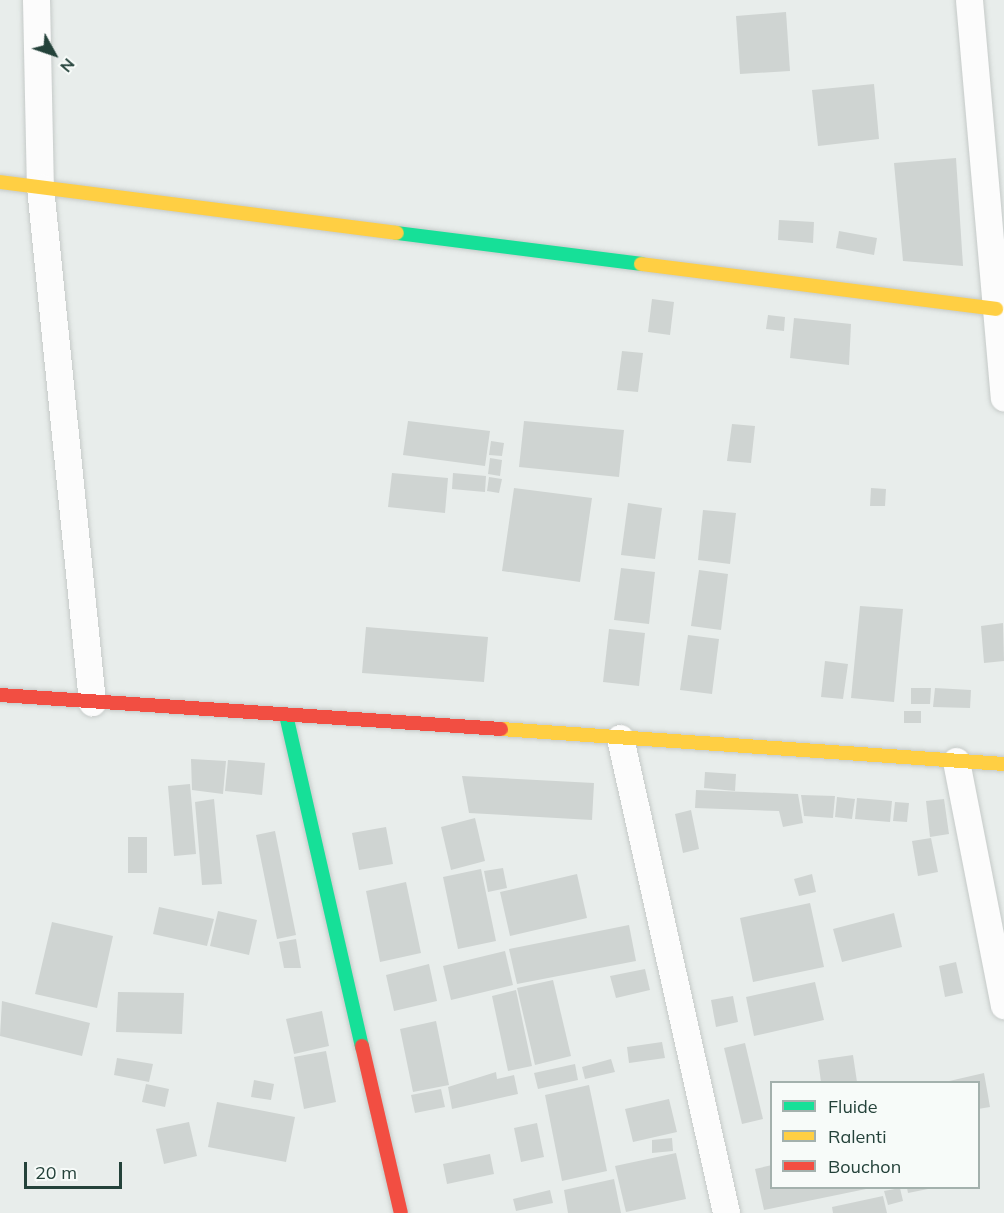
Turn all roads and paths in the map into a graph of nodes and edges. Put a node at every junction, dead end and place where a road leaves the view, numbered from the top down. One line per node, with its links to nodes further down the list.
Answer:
1 (36, 0): 4 (street)
2 (969, 0): 5 (street)
3 (0, 182): 4 (street)
4 (40, 187): 5 (street); 8 (street)
5 (996, 309): 6 (street)
6 (1004, 397)
7 (0, 695): 8 (street)
8 (92, 702): 9 (street)
9 (286, 715): 10 (street); 14 (street)
10 (620, 738): 11 (street); 15 (street)
11 (956, 761): 12 (street); 13 (street)
12 (1004, 764)
13 (1004, 1005)
14 (401, 1213)
15 (726, 1213)

